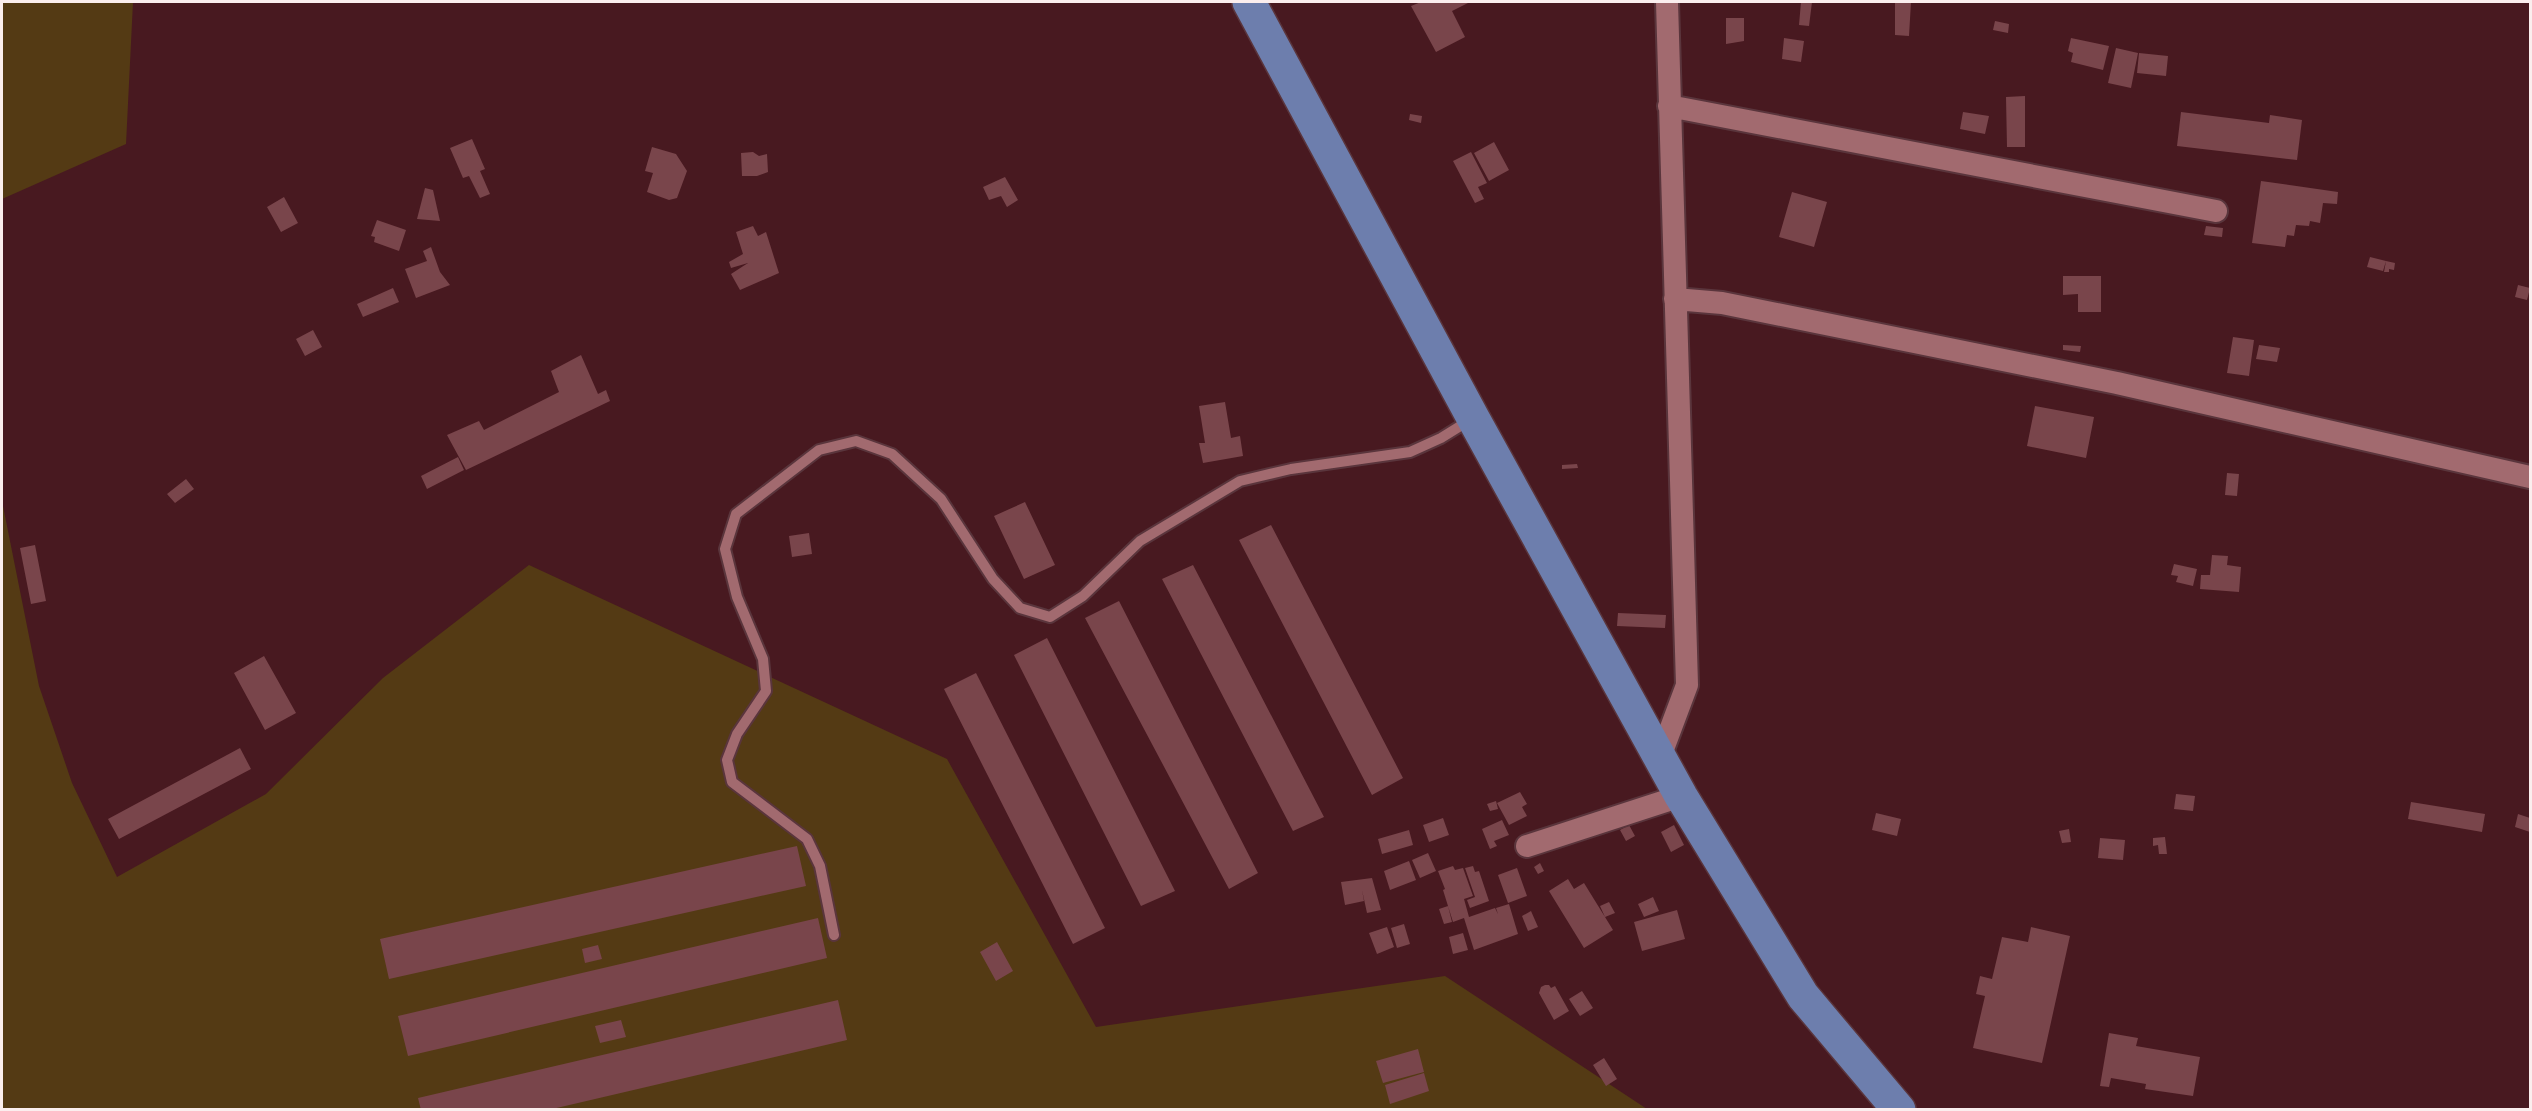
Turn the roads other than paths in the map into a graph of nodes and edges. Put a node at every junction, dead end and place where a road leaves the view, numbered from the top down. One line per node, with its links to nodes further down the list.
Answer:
1 (1249, 2): 6 (main road)
2 (1667, 2): 3 (street)
3 (1669, 106): 4 (street); 5 (street)
4 (2216, 211)
5 (1675, 299): 7 (street); 8 (street)
6 (1473, 418): 8 (main road); 11 (lane)
7 (2530, 477)
8 (1660, 757): 9 (main road)
9 (1681, 796): 10 (street); 12 (main road)
10 (1527, 846)
11 (834, 935)
12 (1899, 1110)

